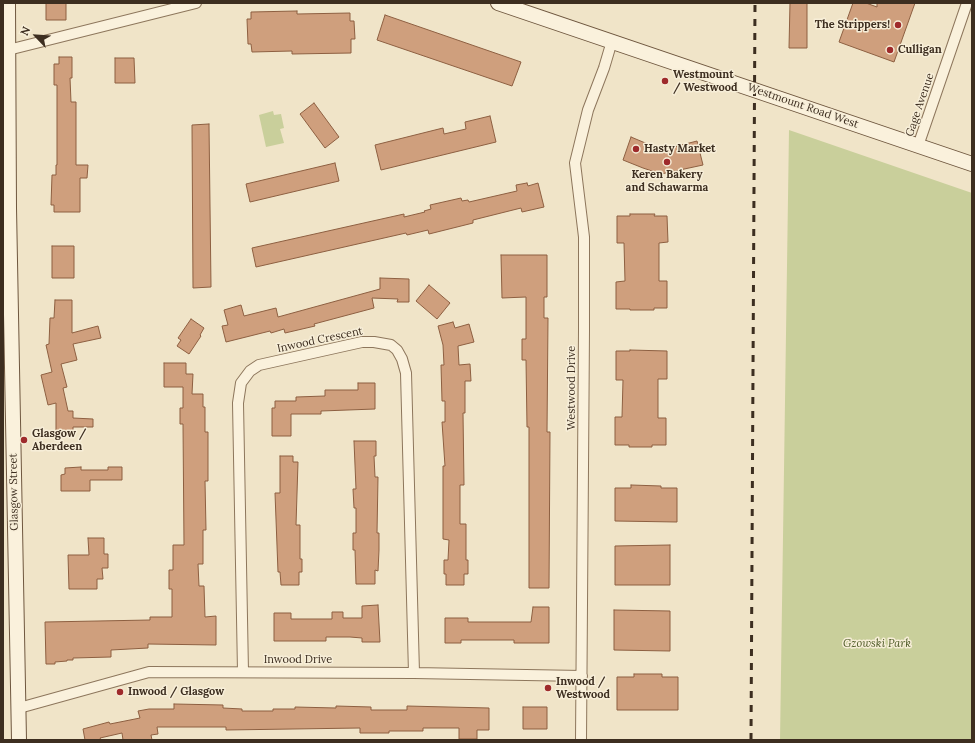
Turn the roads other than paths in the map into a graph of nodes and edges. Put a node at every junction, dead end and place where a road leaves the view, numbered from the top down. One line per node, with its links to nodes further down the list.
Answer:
1 (8, 3): 6 (street, Glasgow Street)
2 (196, 3): 6 (street)
3 (498, 3): 5 (street, Westmount Road West)
4 (967, 3): 7 (street, Gage Avenue)
5 (612, 41): 7 (street, Westmount Road West); 13 (street, Westwood Drive)
6 (8, 50): 9 (street, Glasgow Street)
7 (918, 146): 8 (street, Westmount Road West)
8 (972, 164)
9 (6, 208): 10 (street, Glasgow Street)
10 (8, 408): 14 (street, Glasgow Street)
11 (243, 672): 12 (street, Inwood Drive); 12 (street, Inwood Crescent); 14 (street, Inwood Drive)
12 (414, 673): 13 (street, Inwood Drive)
13 (582, 676): 16 (street, Westwood Drive)
14 (19, 708): 15 (street, Glasgow Street)
15 (19, 740)
16 (582, 740)

